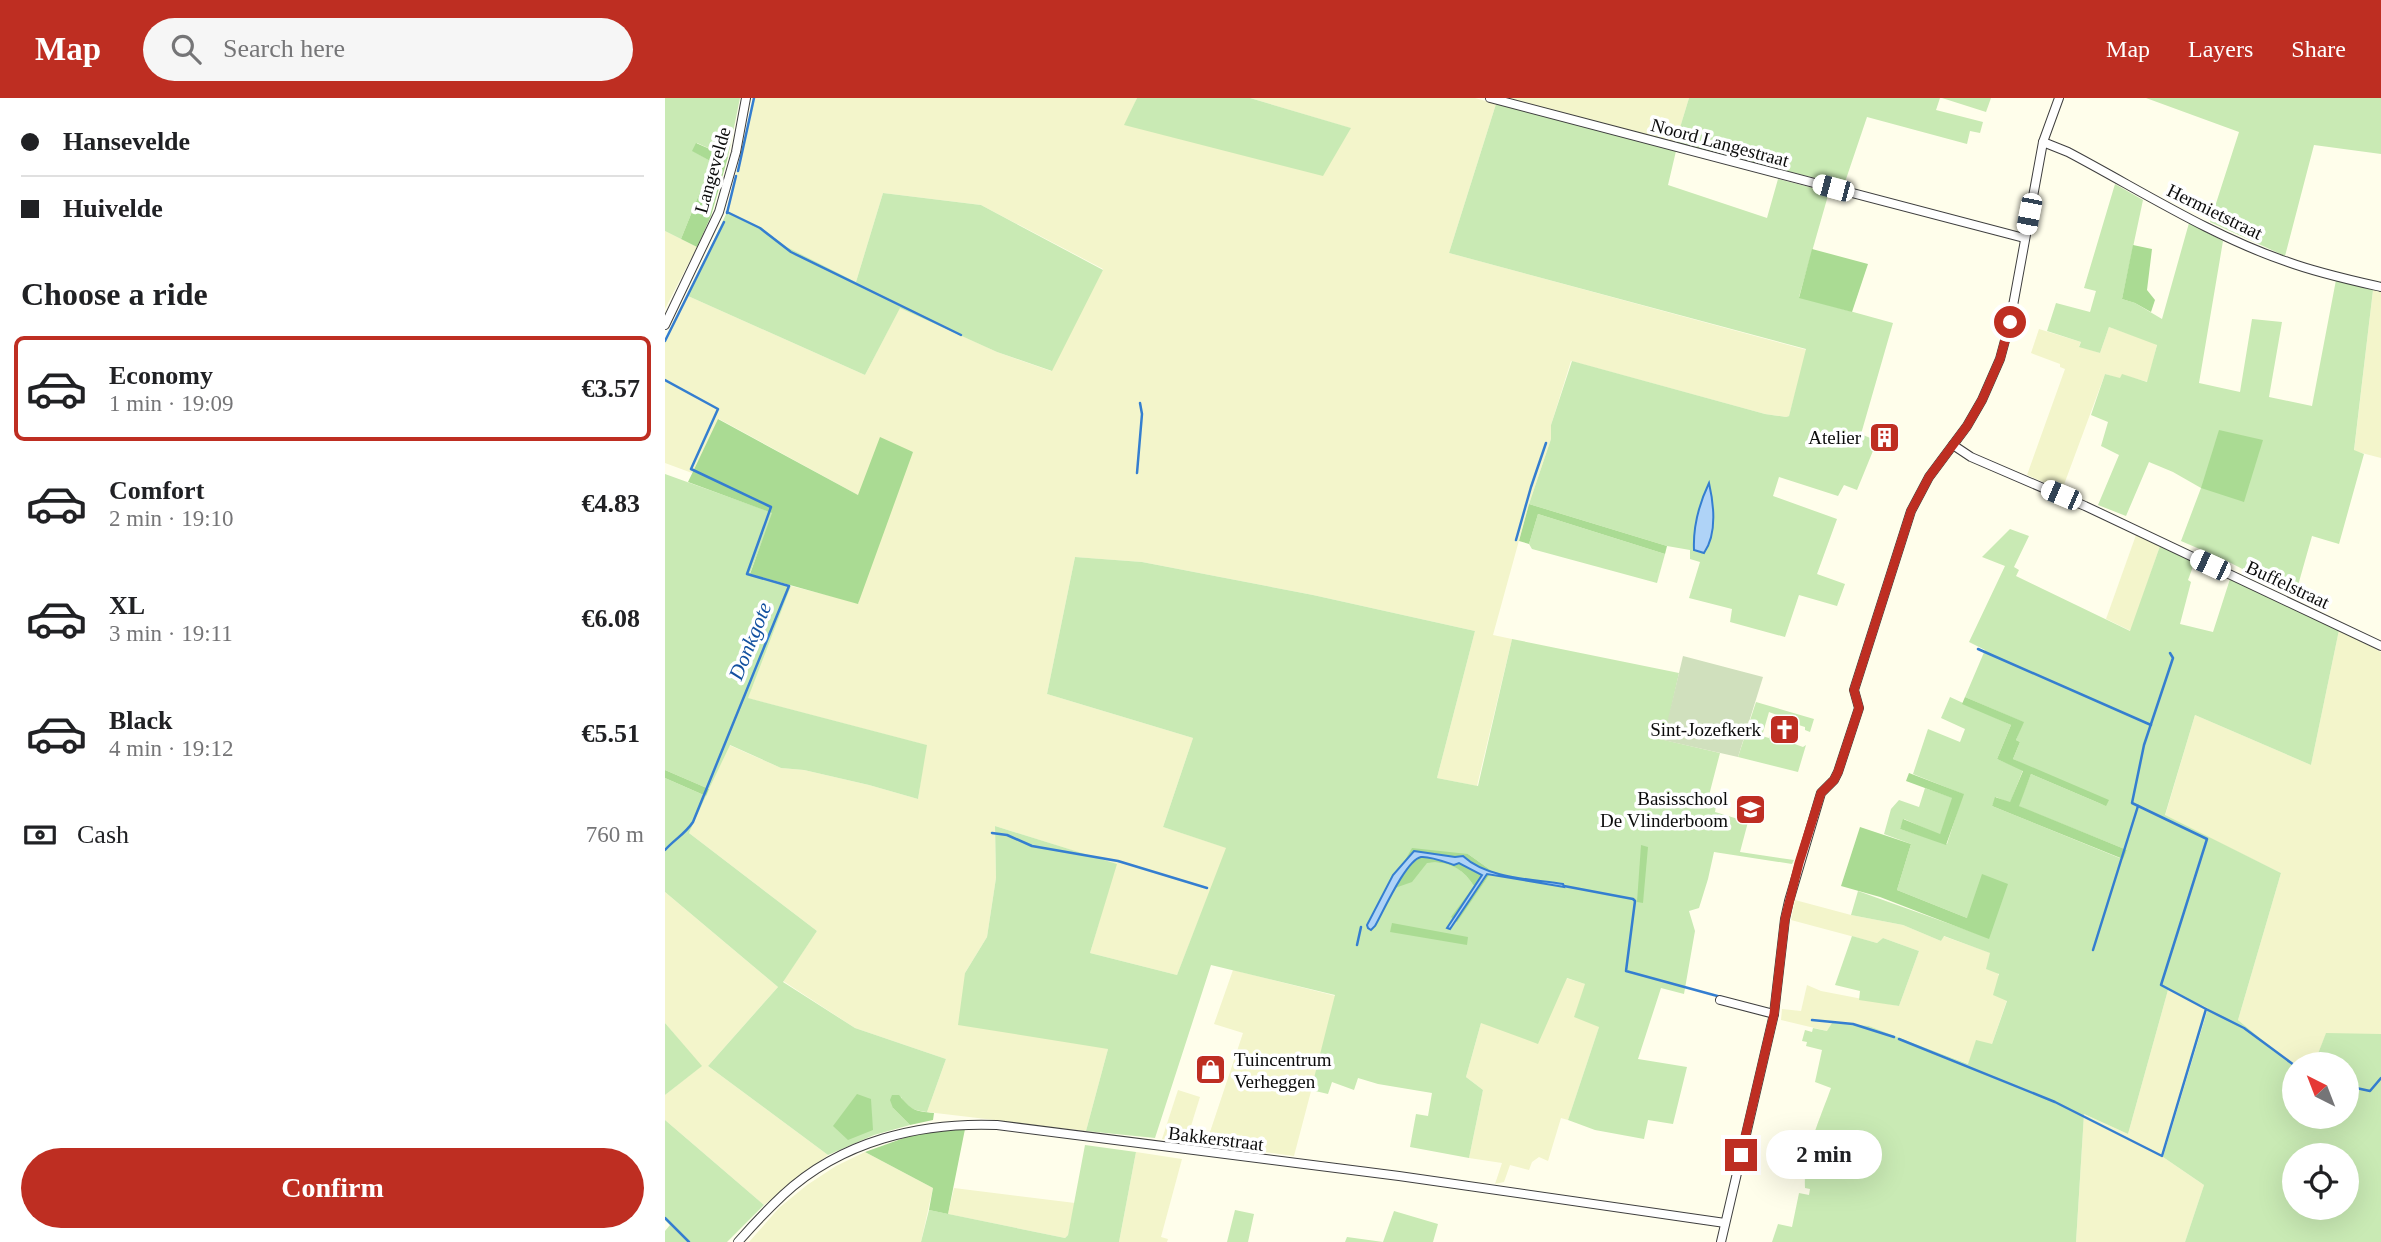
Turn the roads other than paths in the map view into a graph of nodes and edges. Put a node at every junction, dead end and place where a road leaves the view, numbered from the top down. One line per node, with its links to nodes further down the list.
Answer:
1 (746, 98): 7 (street, Langevelde)
2 (1490, 98): 5 (street, Noord Langestraat)
3 (2059, 98): 4 (street)
4 (2043, 142): 5 (street); 6 (street, Hermietstraat)
5 (2024, 238): 8 (street)
6 (2381, 287)
7 (665, 325)
8 (1953, 444): 9 (street, Buffelstraat); 11 (street)
9 (2381, 646)
10 (1720, 1000): 11 (street)
11 (1774, 1014): 12 (street)
12 (1725, 1223): 13 (street, Bakkerstraat); 14 (street)
13 (738, 1242)
14 (1721, 1242)

